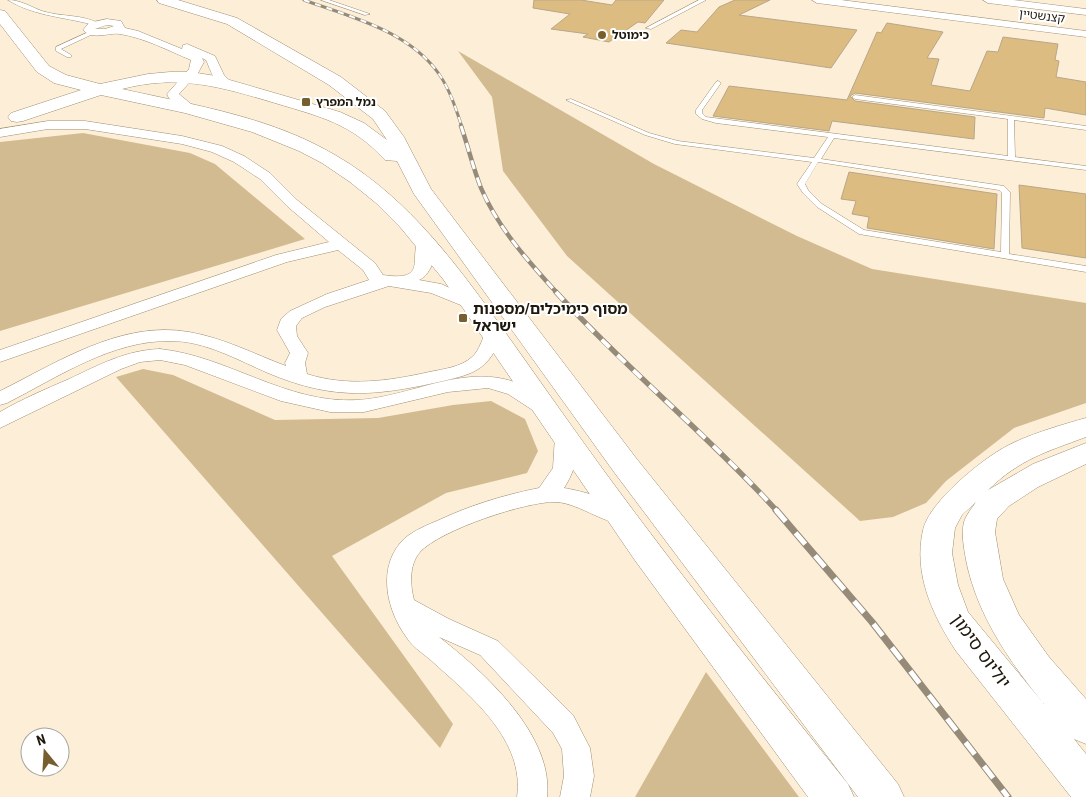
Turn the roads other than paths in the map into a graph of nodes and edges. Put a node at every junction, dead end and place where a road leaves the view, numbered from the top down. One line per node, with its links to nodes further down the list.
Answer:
1 (11, 0): 12 (lane)
2 (164, 0): 35 (street)
3 (324, 0): 10 (lane)
4 (703, 0): 13 (lane)
5 (817, 0): 7 (street, קצנשטיין)
6 (988, 0): 8 (street)
7 (867, 3): 15 (street, קצנשטיין)
8 (1086, 12)
9 (0, 14): 16 (street)
10 (367, 14)
11 (119, 27): 12 (street); 18 (street); 20 (street)
12 (95, 28): 17 (lane)
13 (650, 28)
14 (0, 32): 16 (street)
15 (1086, 34)
16 (28, 52): 21 (street)
17 (69, 56)
18 (188, 77): 20 (street); 21 (street); 25 (street)
19 (718, 83): 31 (lane)
20 (227, 84): 35 (street)
21 (103, 90): 24 (street); 26 (street)
22 (855, 97): 27 (lane)
23 (569, 100): 33 (lane)
24 (160, 102): 25 (street); 26 (street)
25 (191, 109): 36 (street)
26 (17, 117): 28 (street)
27 (1011, 118): 29 (lane); 32 (lane)
28 (0, 122)
29 (1086, 128)
30 (0, 133): 37 (street)
31 (832, 136): 32 (lane); 33 (lane)
32 (1012, 158): 34 (lane)
33 (816, 160): 38 (lane); 38 (lane)
34 (1086, 168)
35 (421, 190): 61 (street)
36 (425, 243): 40 (street); 41 (street)
37 (342, 244): 40 (street); 44 (street)
38 (1005, 256): 39 (lane)
39 (1086, 269)
40 (384, 281): 41 (street); 43 (street)
41 (473, 305): 42 (street)
42 (494, 334): 46 (street); 48 (street)
43 (295, 346): 45 (street); 46 (street)
44 (0, 356)
45 (253, 359): 46 (street); 47 (street)
46 (298, 376)
47 (0, 399)
48 (547, 410): 49 (street); 51 (street)
49 (0, 420)
50 (1086, 427): 57 (street, יוליוס סימון)
51 (565, 436): 53 (street); 54 (street)
52 (1086, 453): 56 (street)
53 (546, 495): 54 (street); 55 (street)
54 (622, 518): 60 (street)
55 (402, 605): 58 (street); 59 (street)
56 (1086, 727)
57 (1086, 784)
58 (532, 797)
59 (575, 797)
60 (833, 797)
61 (883, 797)

